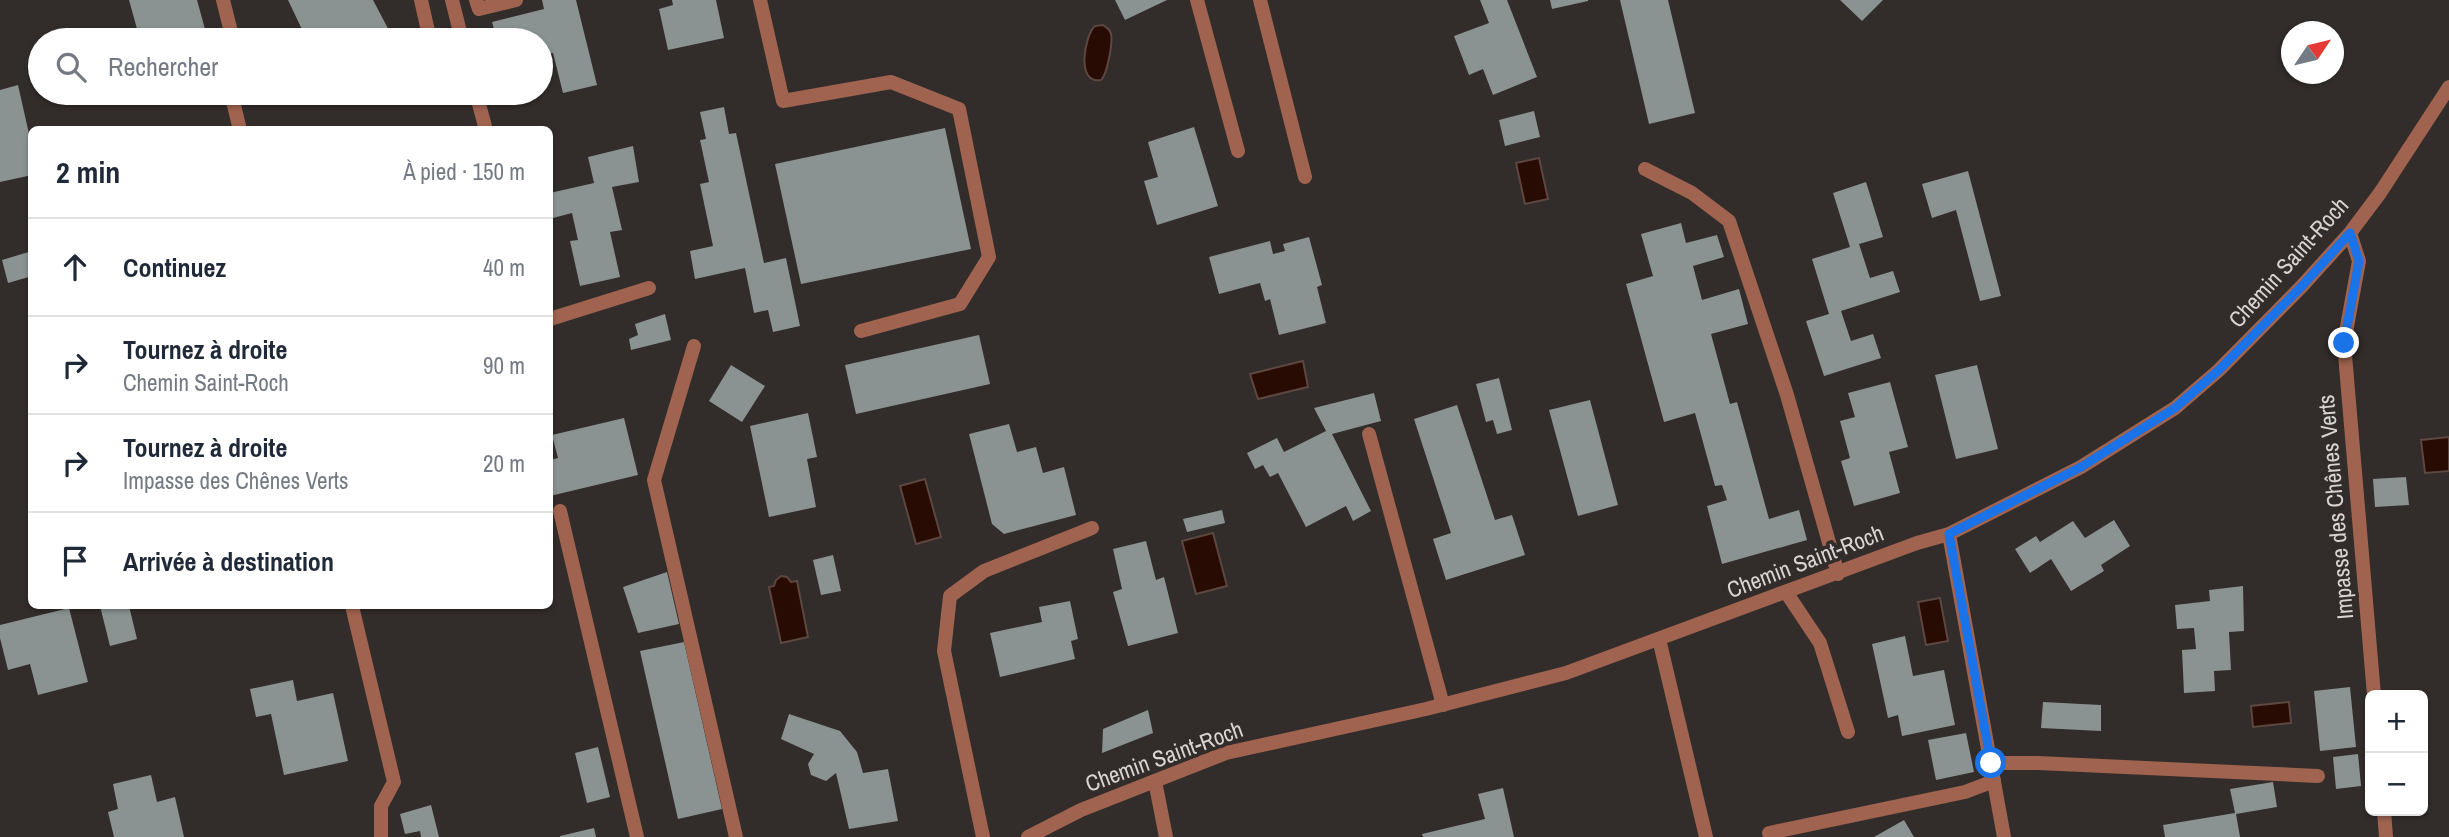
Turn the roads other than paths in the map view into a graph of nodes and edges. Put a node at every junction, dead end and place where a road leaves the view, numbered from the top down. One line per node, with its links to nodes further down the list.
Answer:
1 (223, 0): 9 (street)
2 (421, 0): 10 (street)
3 (452, 0): 11 (street)
4 (476, 0): 5 (street)
5 (516, 0)
6 (760, 0): 23 (street)
7 (1197, 0): 17 (street)
8 (1260, 0): 19 (street)
9 (230, 28)
10 (427, 28)
11 (460, 28)
12 (2449, 87): 20 (street, Chemin Saint-Roch)
13 (234, 105): 15 (street)
14 (479, 105): 16 (street)
15 (239, 126)
16 (485, 126)
17 (1238, 151)
18 (1645, 169): 29 (street)
19 (1305, 177)
20 (2350, 233): 28 (street, Chemin Saint-Roch); 33 (street, Impasse des Chênes Verts)
21 (649, 288): 22 (street)
22 (553, 318)
23 (860, 331)
24 (694, 346): 44 (street)
25 (1369, 434): 34 (street)
26 (560, 511): 43 (street)
27 (1092, 528): 45 (street)
28 (1949, 534): 29 (street, Chemin Saint-Roch); 36 (street)
29 (1838, 574): 30 (street, Chemin Saint-Roch)
30 (1786, 592): 32 (street, Chemin Saint-Roch); 35 (street)
31 (353, 609): 42 (street)
32 (1659, 639): 34 (street, Chemin Saint-Roch); 48 (street)
33 (2374, 690)
34 (1443, 705): 38 (street, Chemin Saint-Roch)
35 (1848, 732)
36 (1991, 763): 37 (street); 39 (street)
37 (2318, 776)
38 (1155, 781): 46 (street, Chemin Saint-Roch); 47 (street)
39 (1994, 781): 41 (street); 49 (street)
40 (2384, 816): 50 (street)
41 (1769, 833)
42 (381, 837)
43 (637, 837)
44 (736, 837)
45 (983, 837)
46 (1028, 837)
47 (1166, 837)
48 (1706, 837)
49 (2004, 837)
50 (2386, 837)

